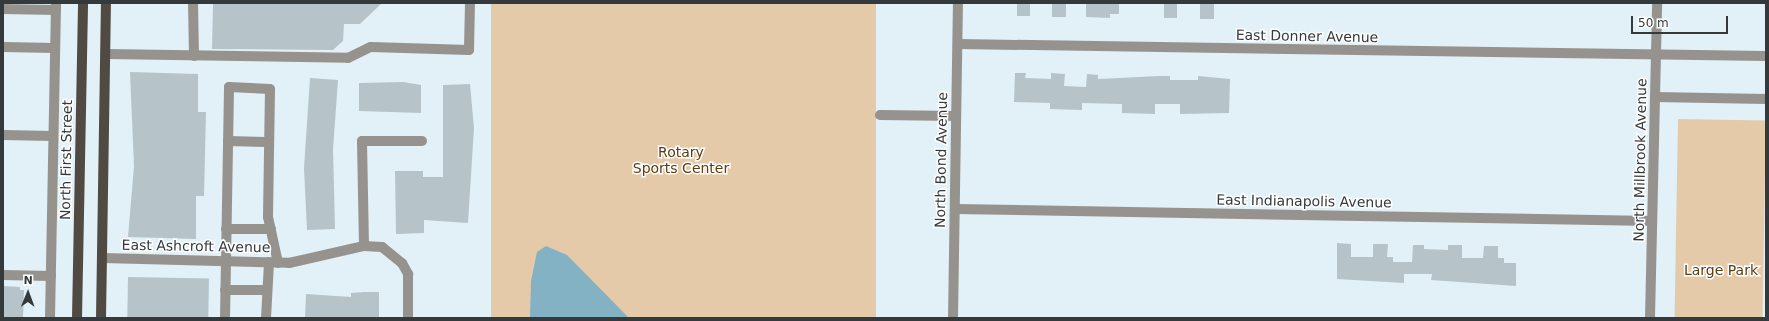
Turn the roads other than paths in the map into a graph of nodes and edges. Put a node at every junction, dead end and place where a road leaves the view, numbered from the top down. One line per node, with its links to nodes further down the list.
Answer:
1 (82, 3): 38 (main road, North First Street)
2 (106, 3): 12 (main road)
3 (193, 3): 13 (street)
4 (470, 3): 13 (street)
5 (958, 3): 9 (street, North Bond Avenue)
6 (1657, 3): 15 (street, North Millbrook Avenue)
7 (56, 6): 8 (street); 11 (street)
8 (3, 9)
9 (958, 44): 15 (street, East Donner Avenue); 19 (street, North Bond Avenue)
10 (3, 47): 11 (street)
11 (55, 48): 21 (street)
12 (106, 54): 13 (street); 30 (main road)
13 (194, 56)
14 (1766, 56): 15 (street, East Donner Avenue)
15 (1656, 57): 16 (street, North Millbrook Avenue)
16 (1655, 97): 17 (street); 26 (street, North Millbrook Avenue)
17 (1766, 99)
18 (880, 115): 19 (street)
19 (956, 116): 25 (street, North Bond Avenue)
20 (3, 135): 21 (street)
21 (53, 136): 34 (street)
22 (422, 140): 29 (street)
23 (228, 141): 24 (street); 24 (street); 27 (street)
24 (269, 142): 28 (street)
25 (955, 209): 26 (street, East Indianapolis Avenue); 43 (street, North Bond Avenue)
26 (1652, 221): 44 (street, North Millbrook Avenue)
27 (226, 229): 28 (street); 31 (street)
28 (271, 230): 32 (street)
29 (364, 246): 32 (street, East Ashcroft Avenue); 42 (street, East Ashcroft Avenue)
30 (103, 258): 31 (street, East Ashcroft Avenue); 39 (main road)
31 (226, 261): 32 (street, East Ashcroft Avenue); 35 (street)
32 (274, 262): 36 (street)
33 (3, 275): 34 (street)
34 (51, 276): 37 (street)
35 (225, 290): 36 (street); 40 (street)
36 (268, 290): 41 (street)
37 (50, 318)
38 (77, 318)
39 (102, 318)
40 (225, 318)
41 (266, 318)
42 (408, 318)
43 (953, 318)
44 (1650, 318)

